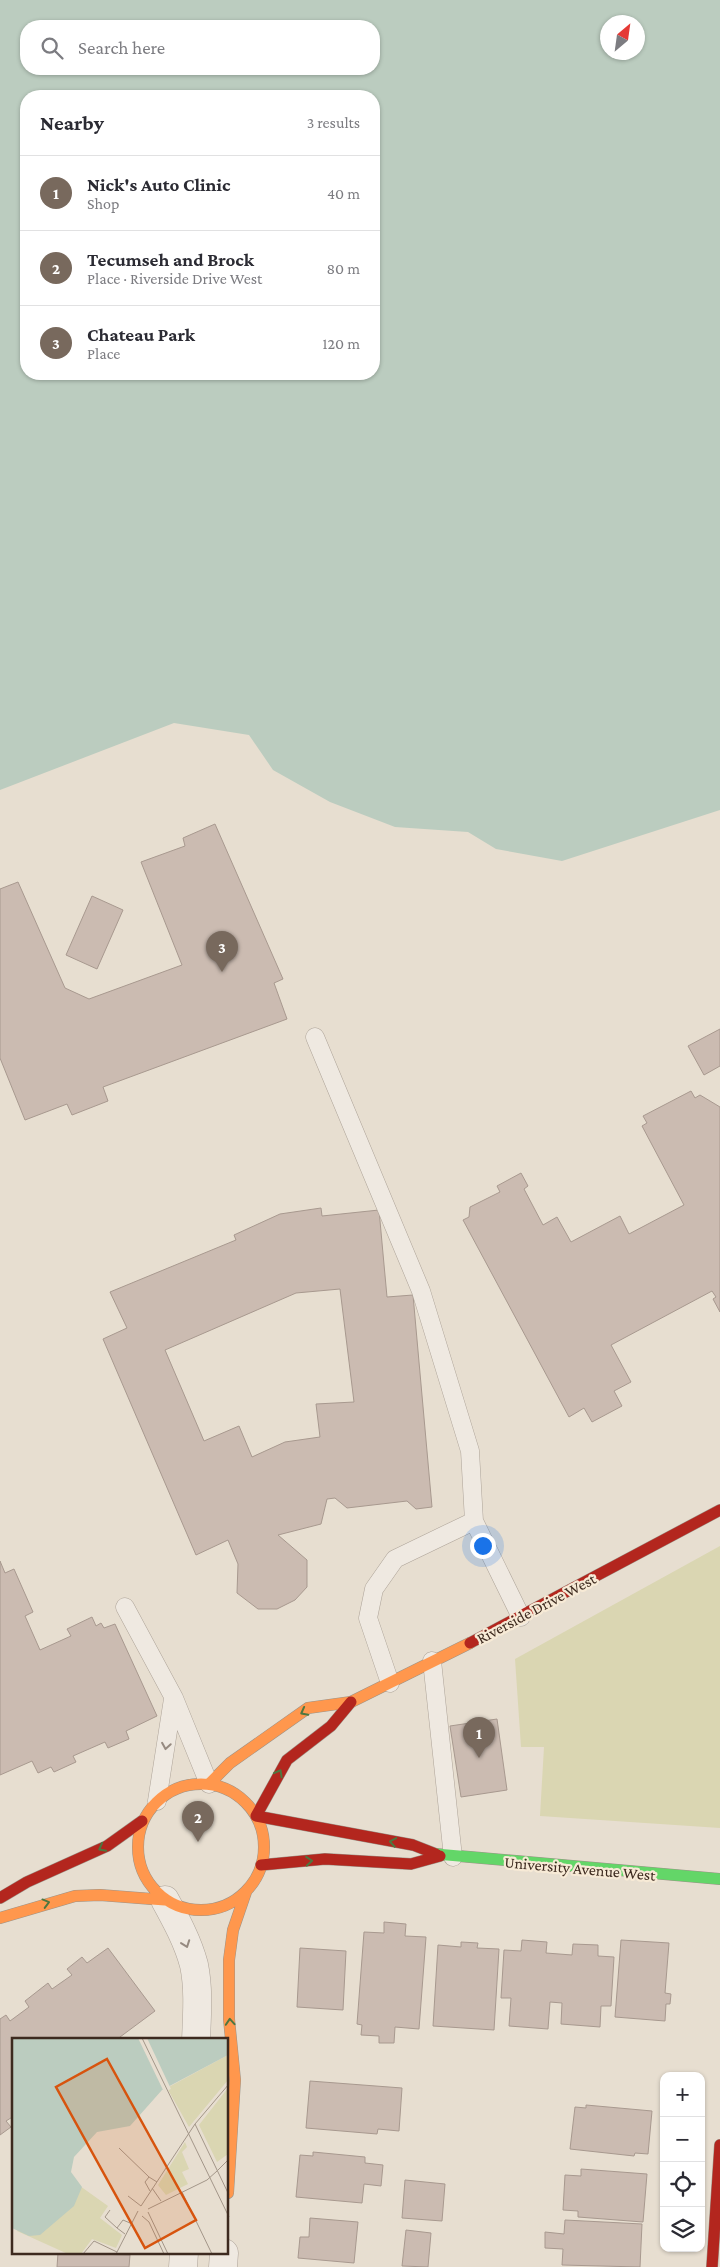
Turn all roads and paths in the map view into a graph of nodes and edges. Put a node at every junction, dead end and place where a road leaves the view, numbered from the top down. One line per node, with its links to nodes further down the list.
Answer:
1 (315, 1037): 3 (lane)
2 (720, 1510): 5 (main road, Riverside Drive West)
3 (474, 1521): 5 (lane); 7 (lane)
4 (125, 1607): 8 (lane)
5 (521, 1617): 6 (main road, Riverside Drive West)
6 (432, 1662): 7 (main road, Riverside Drive West); 14 (lane)
7 (390, 1683): 9 (main road, Riverside Drive West)
8 (174, 1698): 10 (lane); 11 (lane, one-way to 11)
9 (351, 1702): 10 (main road, Riverside Drive West, one-way to 10); 12 (main road, Riverside Drive West, one-way to 9)
10 (209, 1784): 11 (main road); 12 (main road)
11 (157, 1801): 13 (main road)
12 (256, 1816): 14 (main road, University Avenue West, one-way to 12); 15 (main road)
13 (142, 1821): 18 (main road, one-way to 18); 19 (main road)
14 (446, 1857): 15 (main road, University Avenue West, one-way to 14); 16 (main road, University Avenue West)
15 (261, 1865): 17 (main road)
16 (720, 1880)
17 (246, 1892): 19 (main road); 23 (main road, one-way to 17)
18 (0, 1898)
19 (165, 1900): 20 (main road, one-way to 19); 21 (street, one-way to 21)
20 (0, 1918)
21 (196, 2038)
22 (720, 2145): 28 (main road)
23 (229, 2177)
24 (184, 2254): 26 (street)
25 (224, 2254): 27 (street)
26 (183, 2267)
27 (223, 2267)
28 (712, 2267)

